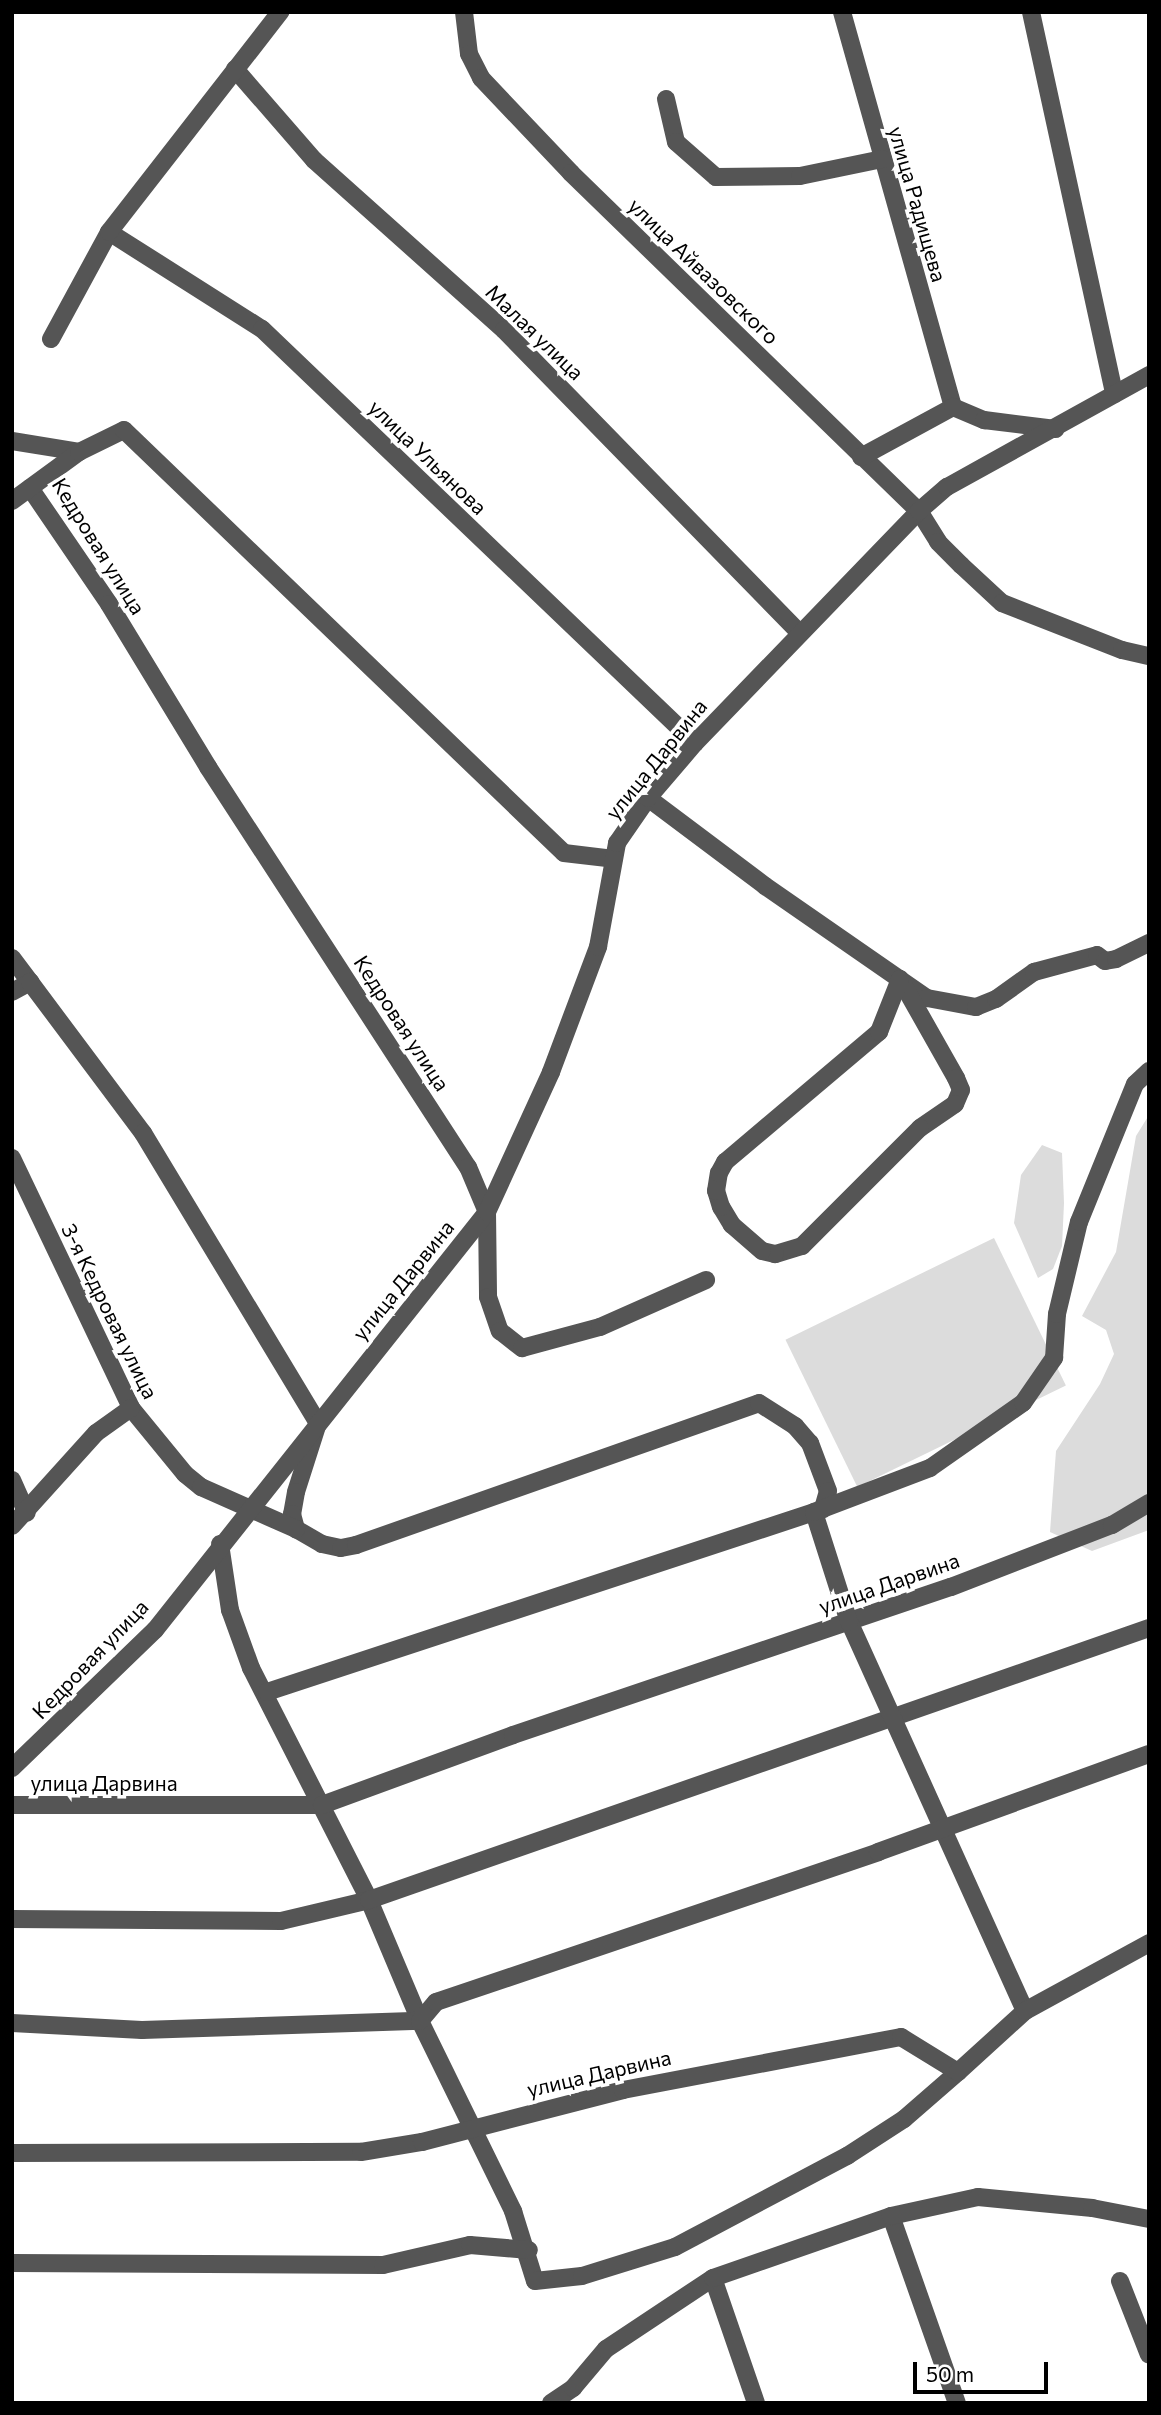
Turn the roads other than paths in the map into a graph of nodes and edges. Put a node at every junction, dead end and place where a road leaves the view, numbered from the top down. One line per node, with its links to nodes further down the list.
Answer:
1 (280, 12): 5 (street)
2 (464, 12): 16 (street, улица Айвазовского)
3 (842, 12): 7 (street, улица Радищева)
4 (1031, 12): 11 (street)
5 (235, 69): 8 (street); 20 (street, Малая улица)
6 (666, 99): 7 (street)
7 (881, 159): 12 (street, улица Радищева)
8 (109, 232): 9 (street); 22 (street, улица Ульянова)
9 (51, 339)
10 (1149, 375): 11 (street, улица Дарвина)
11 (1114, 394): 13 (street, улица Дарвина)
12 (953, 407): 13 (street); 16 (street)
13 (1055, 429): 19 (street, улица Дарвина)
14 (12, 442): 15 (street)
15 (79, 452): 17 (street, Кедровая улица); 24 (street, Кедровая улица)
16 (861, 457): 19 (street, улица Айвазовского)
17 (30, 488): 18 (street); 32 (street, Кедровая улица)
18 (12, 501)
19 (919, 511): 20 (street, улица Дарвина); 21 (street)
20 (799, 632): 22 (street, улица Дарвина)
21 (1149, 656)
22 (695, 743): 23 (street, улица Дарвина)
23 (648, 797): 24 (street, улица Дарвина); 27 (street)
24 (614, 859): 32 (street, улица Дарвина)
25 (1149, 943): 27 (street)
26 (12, 958): 28 (street)
27 (900, 979): 27 (street)
28 (30, 982): 29 (street); 35 (street)
29 (12, 992)
30 (1149, 1071): 39 (street)
31 (12, 1158): 34 (street, 3-я Кедровая улица)
32 (487, 1212): 33 (street); 35 (street, улица Дарвина)
33 (706, 1280)
34 (131, 1408): 38 (street, 3-я Кедровая улица); 40 (street)
35 (318, 1423): 38 (street, улица Дарвина); 42 (street, улица Дарвина)
36 (12, 1480): 40 (street)
37 (1149, 1503): 44 (street, улица Дарвина)
38 (247, 1510): 42 (street, 3-я Кедровая улица); 43 (street, Кедровая улица)
39 (818, 1511): 42 (street); 44 (street); 46 (street)
40 (27, 1513): 41 (street)
41 (12, 1526)
42 (296, 1529)
43 (220, 1544): 46 (street); 49 (street, Кедровая улица)
44 (849, 1622): 47 (street); 51 (street, улица Дарвина)
45 (1149, 1628): 47 (street)
46 (267, 1692): 51 (street)
47 (894, 1720): 52 (street); 53 (street)
48 (1149, 1754): 52 (street)
49 (12, 1768)
50 (12, 1805): 51 (street, улица Дарвина)
51 (322, 1805): 53 (street)
52 (940, 1828): 56 (street); 57 (street)
53 (369, 1900): 54 (street); 57 (street)
54 (12, 1919)
55 (1149, 1942): 56 (street)
56 (1025, 2011): 59 (street)
57 (420, 2021): 58 (street); 60 (street)
58 (12, 2023)
59 (958, 2072): 60 (street, улица Дарвина); 64 (street)
60 (469, 2127): 61 (street, улица Дарвина); 64 (street)
61 (12, 2153)
62 (891, 2216): 63 (street); 66 (street); 72 (street)
63 (1149, 2219)
64 (529, 2250): 65 (street)
65 (12, 2263)
66 (713, 2278): 69 (street); 71 (street)
67 (1120, 2281): 68 (street)
68 (1149, 2355)
69 (577, 2395): 70 (street)
70 (551, 2403)
71 (756, 2403)
72 (957, 2403)

